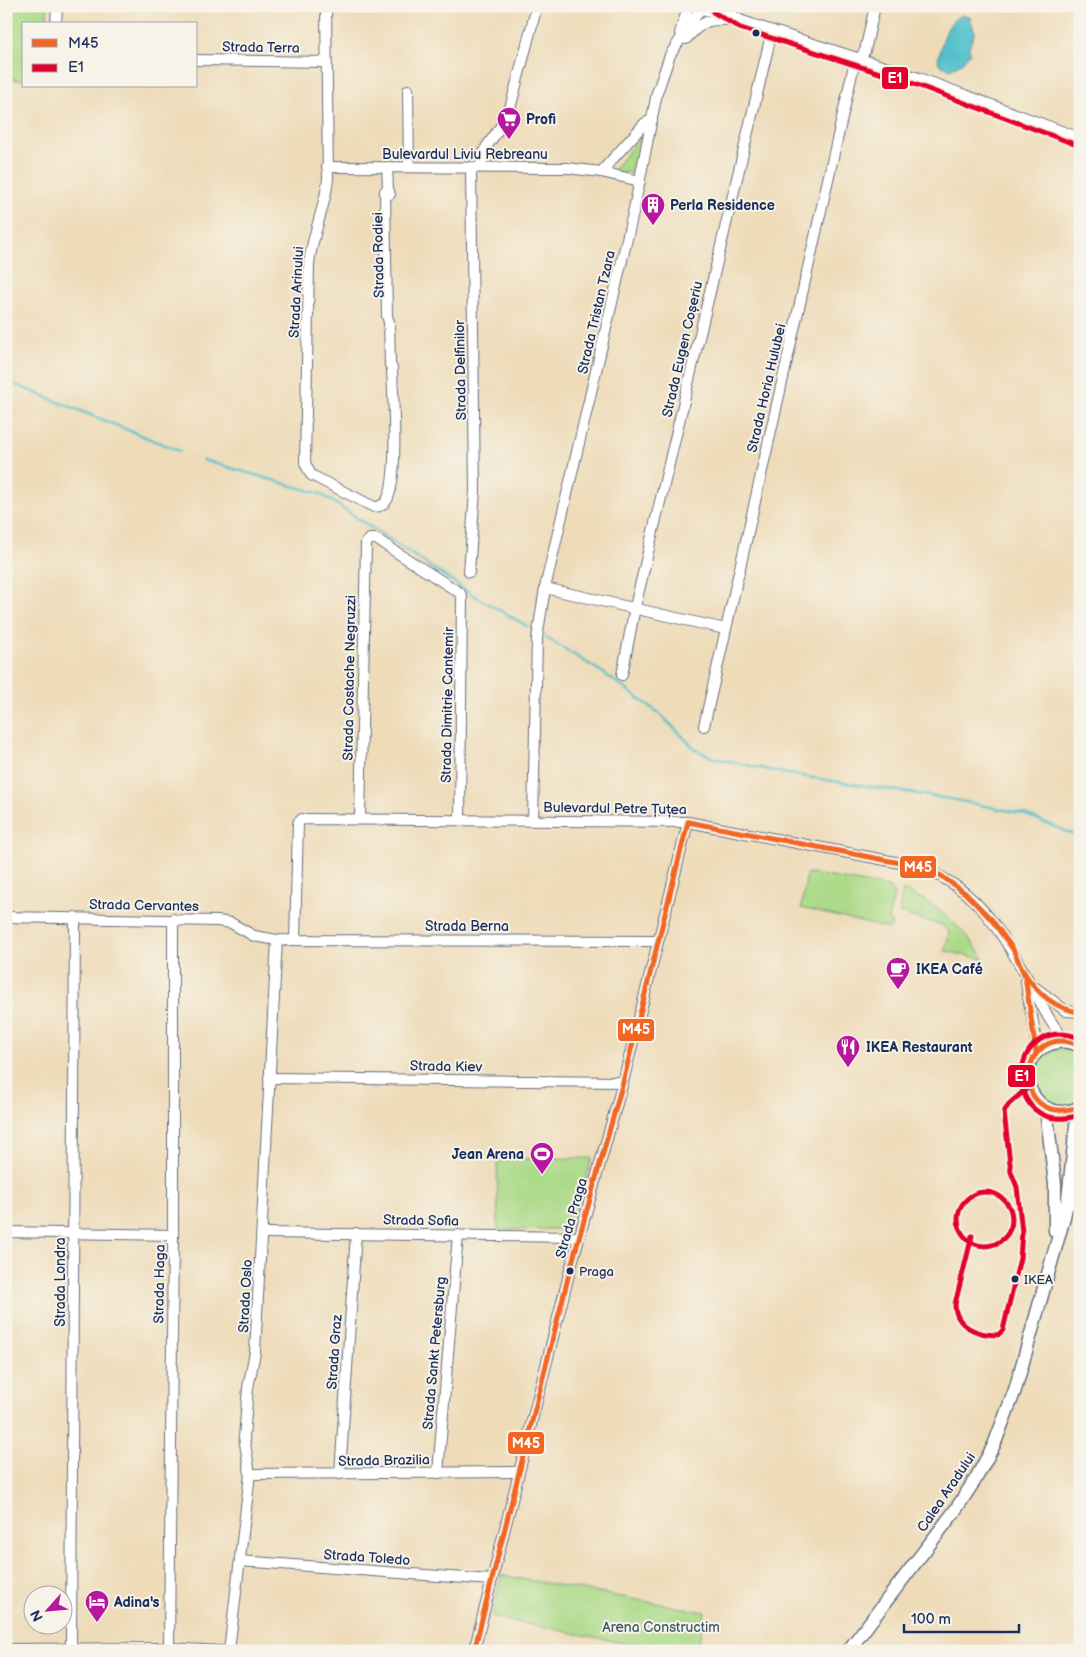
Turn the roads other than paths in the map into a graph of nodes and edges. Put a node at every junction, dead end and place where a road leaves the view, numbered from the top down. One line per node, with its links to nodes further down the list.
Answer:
1 (57, 6): 11 (street)
2 (326, 6): 17 (street, Strada Arinului)
3 (537, 6): 24 (street, Strada Delfinilor)
4 (717, 6): 9 (street)
5 (724, 6): 10 (street)
6 (875, 6): 15 (street, Strada Horia Hulubei)
7 (685, 8): 8 (street); 13 (street, Strada Tristan Tzara)
8 (702, 9): 9 (street); 13 (street, Strada Tristan Tzara)
9 (730, 15): 10 (street)
10 (742, 21): 12 (street); 14 (street)
11 (56, 22)
12 (772, 31): 15 (street); 31 (street, Strada Eugen Coșeriu)
13 (677, 44): 14 (street, Strada Tristan Tzara)
14 (670, 55): 19 (street, Strada Tristan Tzara)
15 (860, 58): 20 (street); 32 (street, Strada Horia Hulubei)
16 (198, 60): 17 (street, Strada Terra)
17 (326, 62): 21 (street, Strada Arinului)
18 (408, 90): 23 (street)
19 (652, 120): 25 (street); 26 (street, Strada Tristan Tzara)
20 (1080, 138)
21 (327, 167): 22 (street, Bulevardul Liviu Rebreanu); 27 (street, Strada Arinului)
22 (387, 167): 23 (street, Bulevardul Liviu Rebreanu); 27 (street, Strada Rodiei)
23 (409, 167): 24 (street, Bulevardul Liviu Rebreanu)
24 (476, 167): 25 (street, Bulevardul Liviu Rebreanu); 29 (street, Strada Delfinilor)
25 (601, 172): 26 (street, Bulevardul Liviu Rebreanu)
26 (640, 181): 30 (street, Strada Tristan Tzara)
27 (378, 507)
28 (370, 539): 35 (street, Strada Costache Negruzzi); 36 (street, Strada Dimitrie Cantemir)
29 (469, 572)
30 (545, 588): 31 (street); 37 (street, Strada Tristan Tzara)
31 (635, 607): 32 (street); 33 (street, Strada Eugen Coșeriu)
32 (725, 629): 34 (street, Strada Horia Hulubei)
33 (622, 675)
34 (704, 726)
35 (360, 819): 36 (street, Bulevardul Petre Țuțea); 43 (street, Bulevardul Petre Țuțea)
36 (460, 819): 37 (street, Bulevardul Petre Țuțea)
37 (533, 820): 38 (street, Bulevardul Petre Țuțea)
38 (688, 822): 44 (street, Strada Praga); 45 (street, Bulevardul Petre Țuțea)
39 (6, 917): 40 (street, Strada Cervantes)
40 (75, 917): 41 (street, Strada Cervantes); 55 (street, Strada Londra)
41 (173, 919): 42 (street, Strada Cervantes); 58 (street, Strada Haga)
42 (277, 940): 43 (street, Strada Berna); 49 (street, Strada Oslo)
43 (295, 940): 44 (street, Strada Berna)
44 (658, 941): 50 (street, Strada Praga)
45 (1025, 976): 46 (street); 47 (street, Bulevardul Petre Țuțea); 48 (street, Bulevardul Petre Țuțea)
46 (1080, 1012)
47 (1076, 1043): 48 (main road)
48 (1036, 1052): 51 (main road)
49 (269, 1078): 50 (street, Strada Kiev); 56 (street, Strada Oslo)
50 (623, 1082): 60 (street, Strada Praga)
51 (1046, 1108): 52 (main road); 61 (main road, Calea Aradului)
52 (1079, 1108): 61 (main road, Calea Aradului)
53 (1080, 1180): 61 (main road)
54 (6, 1232): 55 (street)
55 (74, 1232): 58 (street); 68 (street, Strada Londra)
56 (262, 1233): 57 (street, Strada Sofia); 64 (street, Strada Oslo)
57 (356, 1233): 59 (street, Strada Sofia); 65 (street, Strada Graz)
58 (173, 1235): 69 (street, Strada Haga)
59 (458, 1235): 60 (street, Strada Sofia); 63 (street, Strada Sankt Petersburg)
60 (580, 1237): 62 (street, Strada Praga)
61 (1055, 1244): 74 (main road, Calea Aradului)
62 (518, 1472): 63 (street, Strada Brazilia); 67 (street, Strada Praga)
63 (438, 1473): 65 (street, Strada Brazilia)
64 (250, 1474): 65 (street, Strada Brazilia); 66 (street, Strada Oslo)
65 (340, 1474)
66 (240, 1562): 67 (street, Strada Toledo); 72 (street, Strada Oslo)
67 (491, 1580): 73 (street, Strada Praga)
68 (71, 1648): 69 (street); 70 (street)
69 (169, 1648): 71 (street)
70 (6, 1649)
71 (221, 1651)
72 (229, 1651)
73 (474, 1651)
74 (848, 1651)

